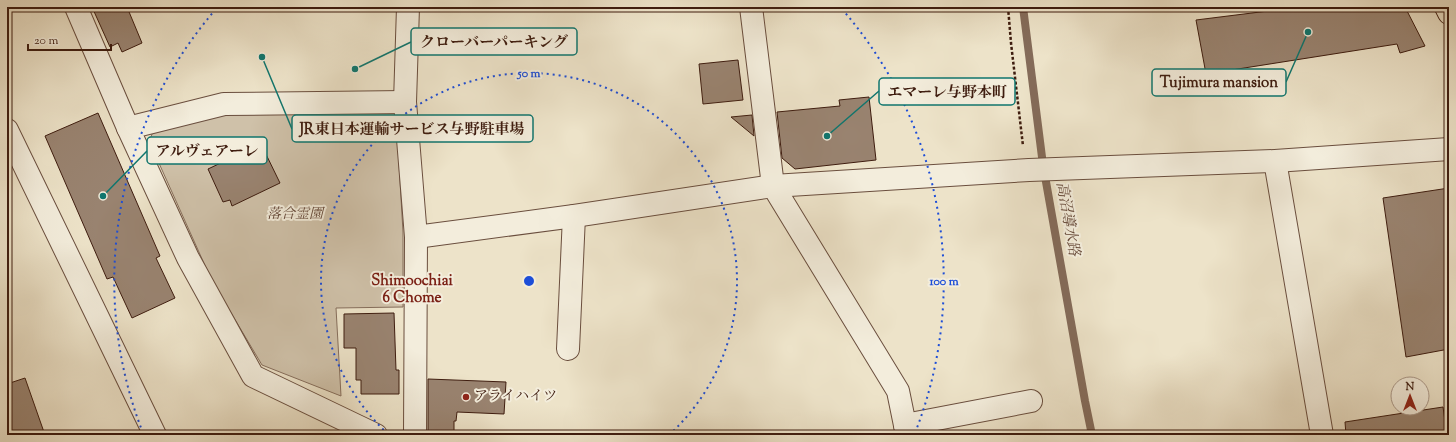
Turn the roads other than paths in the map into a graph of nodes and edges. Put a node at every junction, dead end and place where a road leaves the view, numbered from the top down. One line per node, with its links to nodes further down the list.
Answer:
1 (76, 7): 7 (street)
2 (408, 7): 6 (street)
3 (751, 7): 11 (street)
4 (1446, 7): 5 (highway)
5 (1449, 13)
6 (405, 102): 7 (street); 13 (street)
7 (128, 128): 18 (street)
8 (7, 130): 17 (street)
9 (1449, 149): 10 (street)
10 (1275, 161): 11 (street); 20 (street)
11 (773, 186): 12 (street); 16 (street)
12 (574, 216): 13 (street); 14 (street)
13 (416, 237): 19 (street)
14 (568, 349)
15 (1031, 401): 16 (street)
16 (906, 430)
17 (155, 435)
18 (376, 435)
19 (415, 435)
20 (1322, 435)

